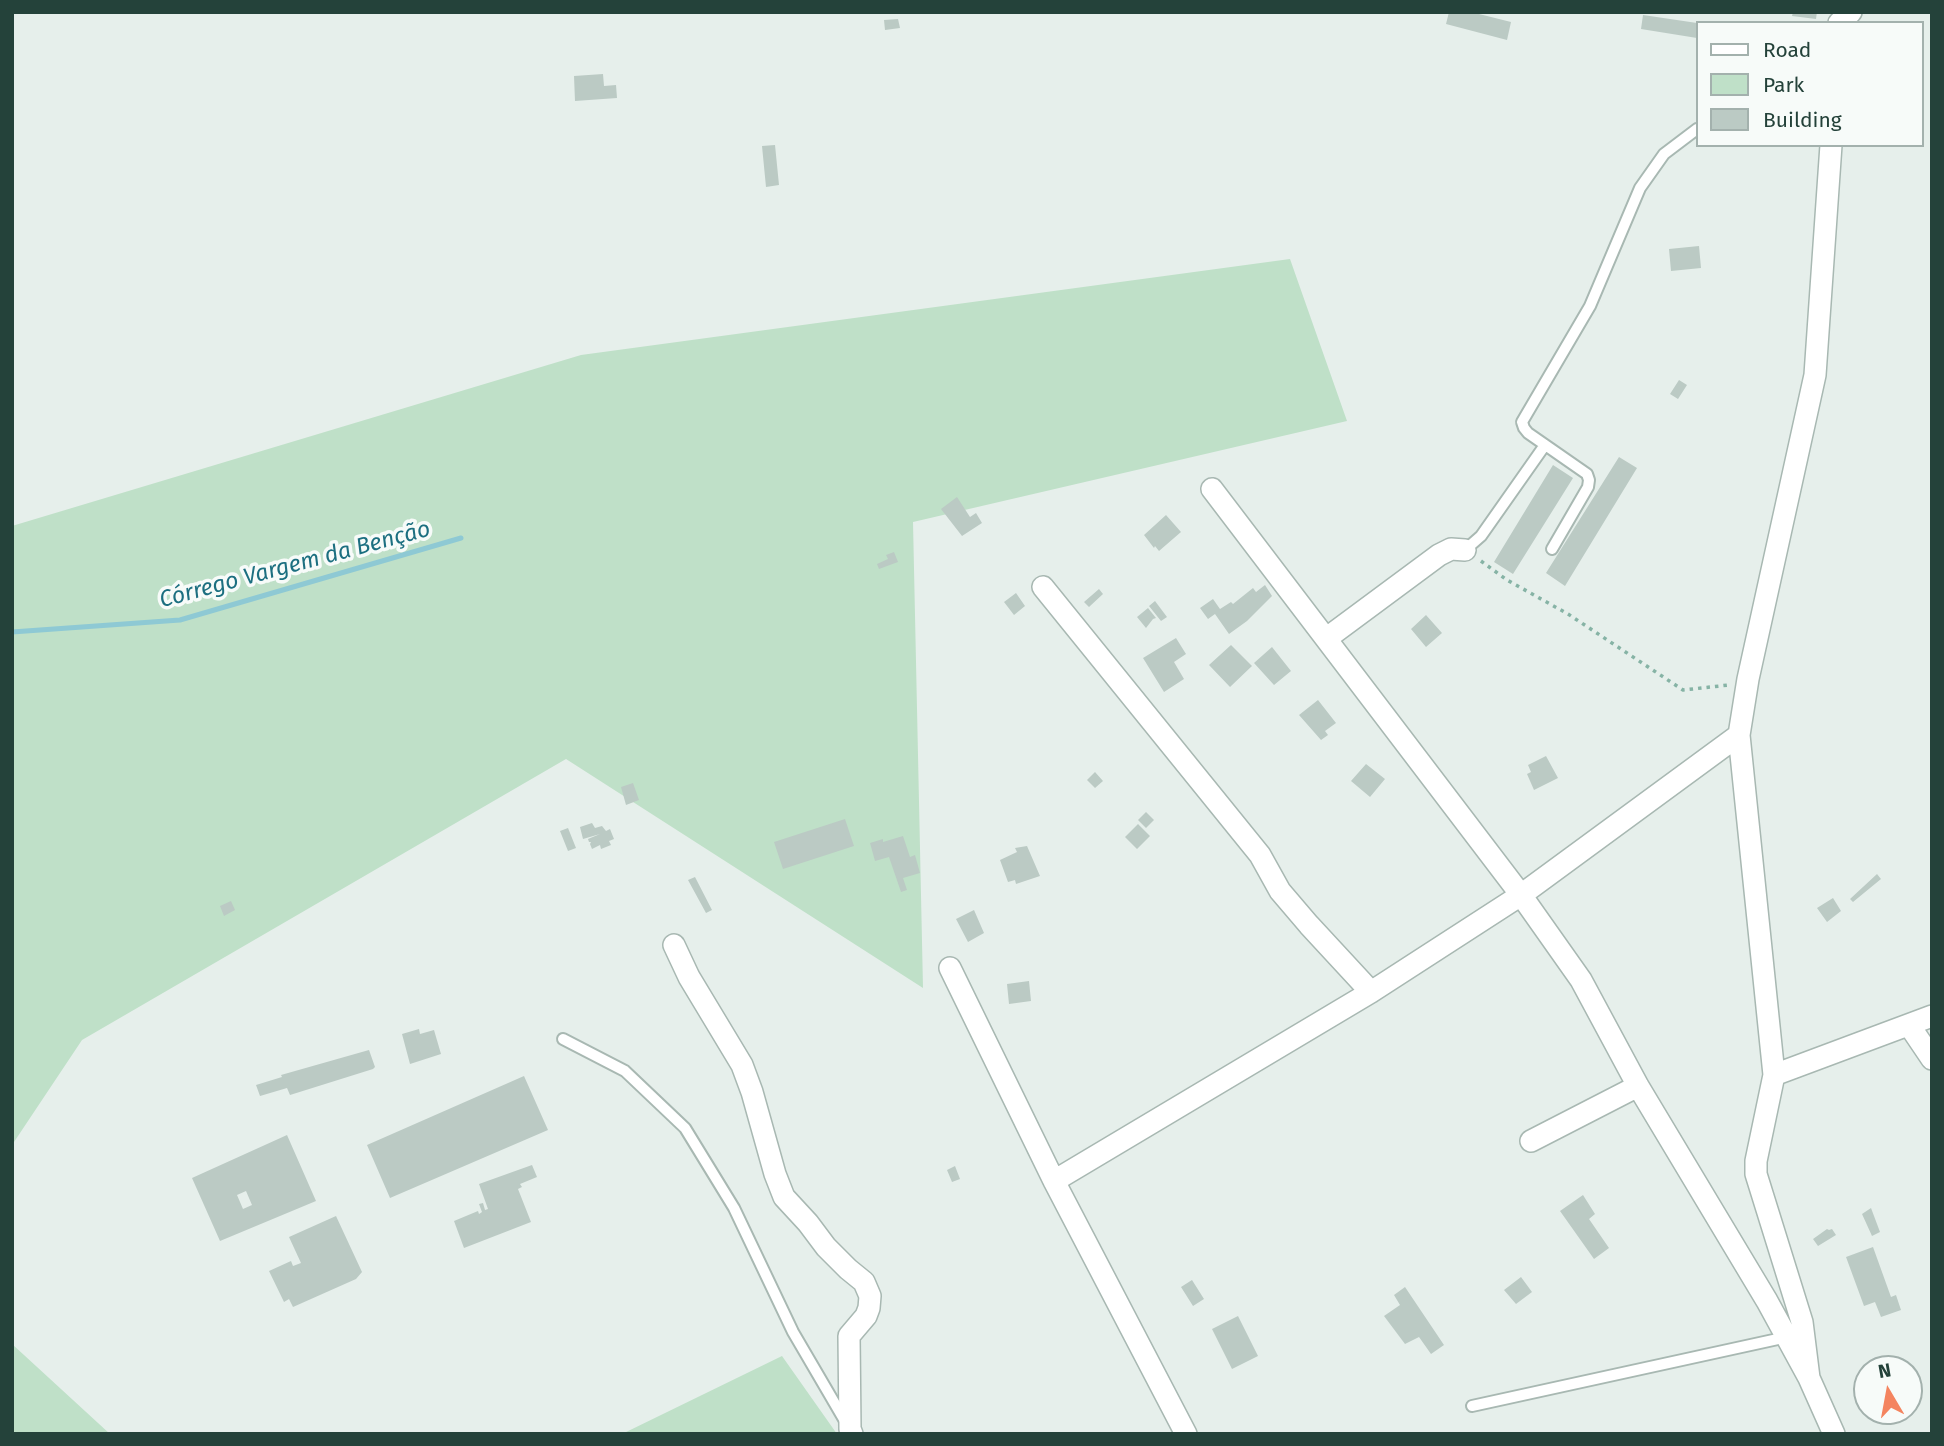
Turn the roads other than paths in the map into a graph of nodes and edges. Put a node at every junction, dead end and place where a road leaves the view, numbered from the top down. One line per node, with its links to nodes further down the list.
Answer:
1 (1696, 130): 3 (lane)
2 (1831, 147): 9 (street)
3 (1545, 445): 5 (lane); 6 (lane)
4 (1212, 489): 8 (street)
5 (1552, 549)
6 (1465, 550): 8 (street)
7 (1043, 587): 13 (street)
8 (1327, 638): 10 (street)
9 (1739, 735): 10 (street); 18 (street)
10 (1521, 895): 13 (street); 19 (street)
11 (674, 945): 25 (street)
12 (950, 968): 21 (street)
13 (1371, 992): 21 (street)
14 (1932, 1016): 15 (street)
15 (1909, 1025): 17 (street); 18 (street)
16 (563, 1039): 25 (lane)
17 (1932, 1059)
18 (1774, 1075): 23 (street)
19 (1638, 1086): 20 (street); 22 (street)
20 (1531, 1141)
21 (1054, 1181): 26 (street)
22 (1787, 1337): 23 (street); 24 (lane)
23 (1809, 1378): 27 (street)
24 (1472, 1406)
25 (851, 1432)
26 (1186, 1434)
27 (1834, 1434)

